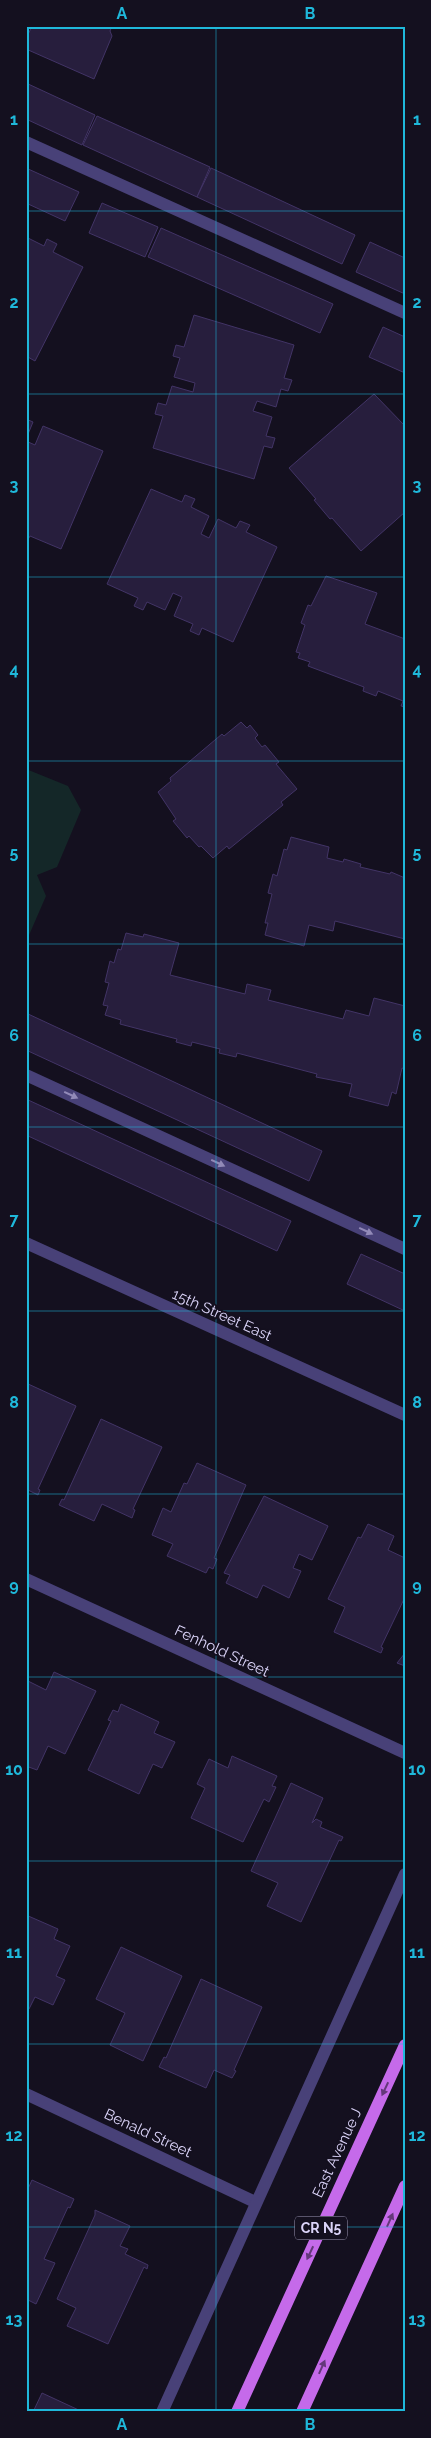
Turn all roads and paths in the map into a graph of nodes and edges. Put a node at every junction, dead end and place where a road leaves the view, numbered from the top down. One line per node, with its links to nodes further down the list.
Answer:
1 (26, 142): 2 (street)
2 (405, 313)
3 (26, 1075): 5 (street, one-way to 5)
4 (26, 1243): 6 (street, 15th Street East)
5 (405, 1249)
6 (405, 1415)
7 (26, 1579): 8 (street, Fenhold Street)
8 (405, 1753)
9 (405, 1874): 13 (street)
10 (405, 2045): 15 (main road, East Avenue J / CR N5, one-way to 15)
11 (26, 2094): 13 (street, Benald Street)
12 (405, 2186): 16 (main road, one-way to 12)
13 (255, 2202): 14 (street)
14 (162, 2412)
15 (237, 2412)
16 (302, 2412)

